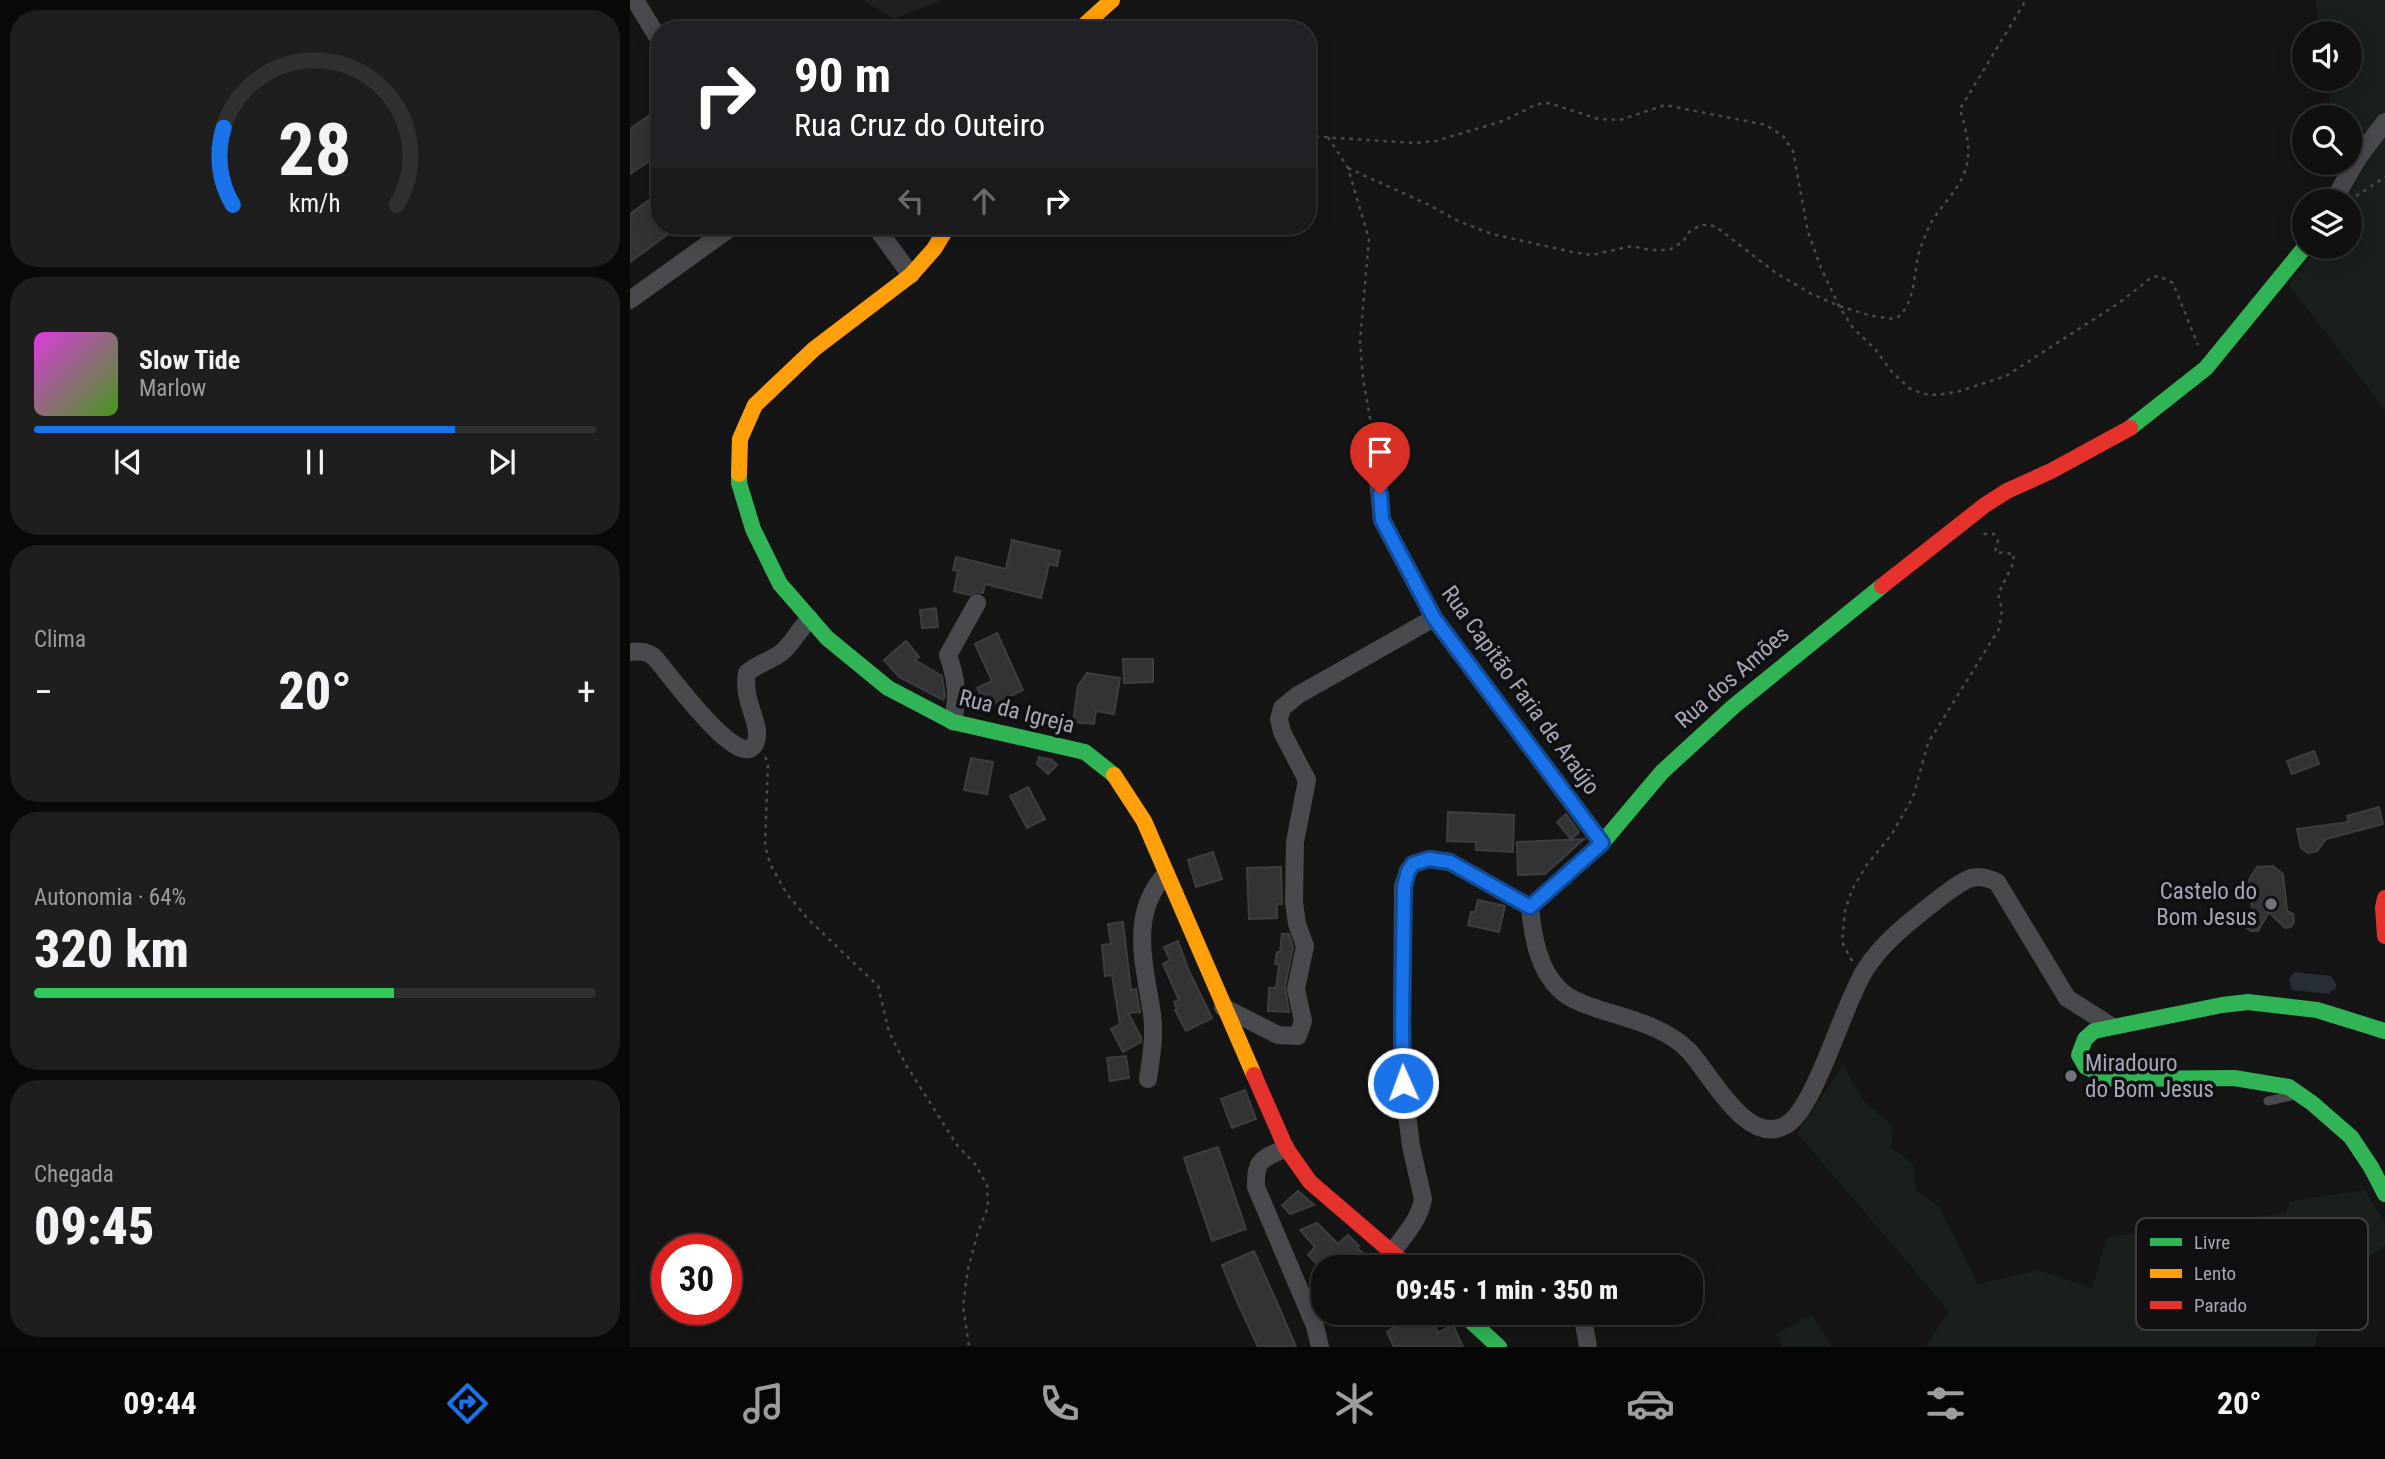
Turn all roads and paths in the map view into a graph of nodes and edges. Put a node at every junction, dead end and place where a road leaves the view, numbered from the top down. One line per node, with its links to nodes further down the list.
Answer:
1 (635, 0): 5 (street)
2 (1112, 0): 4 (street)
3 (2026, 0): 19 (path)
4 (1089, 21)
5 (651, 26)
6 (2385, 122): 11 (street)
7 (1316, 136): 8 (path)
8 (1328, 136): 9 (path); 19 (path)
9 (1348, 168): 19 (path); 21 (path)
10 (2385, 177): 12 (path)
11 (2340, 189)
12 (2362, 192)
13 (720, 235): 18 (street)
14 (882, 235): 17 (street)
15 (943, 235): 17 (street, Rua da Igreja)
16 (2295, 259): 20 (street, Rua dos Amões)
17 (911, 275): 25 (street, Rua da Igreja)
18 (630, 300)
19 (1839, 306): 20 (path)
20 (2206, 368): 22 (street, Rua dos Amões)
21 (1374, 442): 24 (street, Rua Capitão Faria de Araújo)
22 (1964, 521): 29 (street, Rua dos Amões); 34 (path)
23 (978, 603): 27 (street)
24 (1434, 618): 29 (street, Rua Capitão Faria de Araújo); 35 (street)
25 (810, 619): 27 (street, Rua da Igreja); 28 (street)
26 (630, 652): 28 (street)
27 (953, 722): 30 (street, Rua da Igreja)
28 (757, 738): 47 (path)
29 (1602, 843): 32 (street, Rua dos Amões)
30 (1166, 874): 35 (street, Rua da Igreja); 38 (street)
31 (2385, 898): 33 (street)
32 (1530, 907): 34 (street); 43 (street)
33 (2385, 936)
34 (1866, 969): 36 (street)
35 (1223, 1007): 41 (street, Rua da Igreja)
36 (2111, 1026): 37 (street); 39 (street)
37 (2385, 1031)
38 (1148, 1079)
39 (2300, 1094): 40 (lane); 42 (street)
40 (2268, 1101)
41 (1286, 1148): 43 (street, Rua da Igreja); 48 (street)
42 (2385, 1194)
43 (1392, 1252): 44 (street, Rua da Igreja)
44 (1395, 1255)
45 (1475, 1325): 49 (street)
46 (1584, 1325): 50 (street)
47 (969, 1347)
48 (1320, 1347)
49 (1499, 1347)
50 (1588, 1347)

